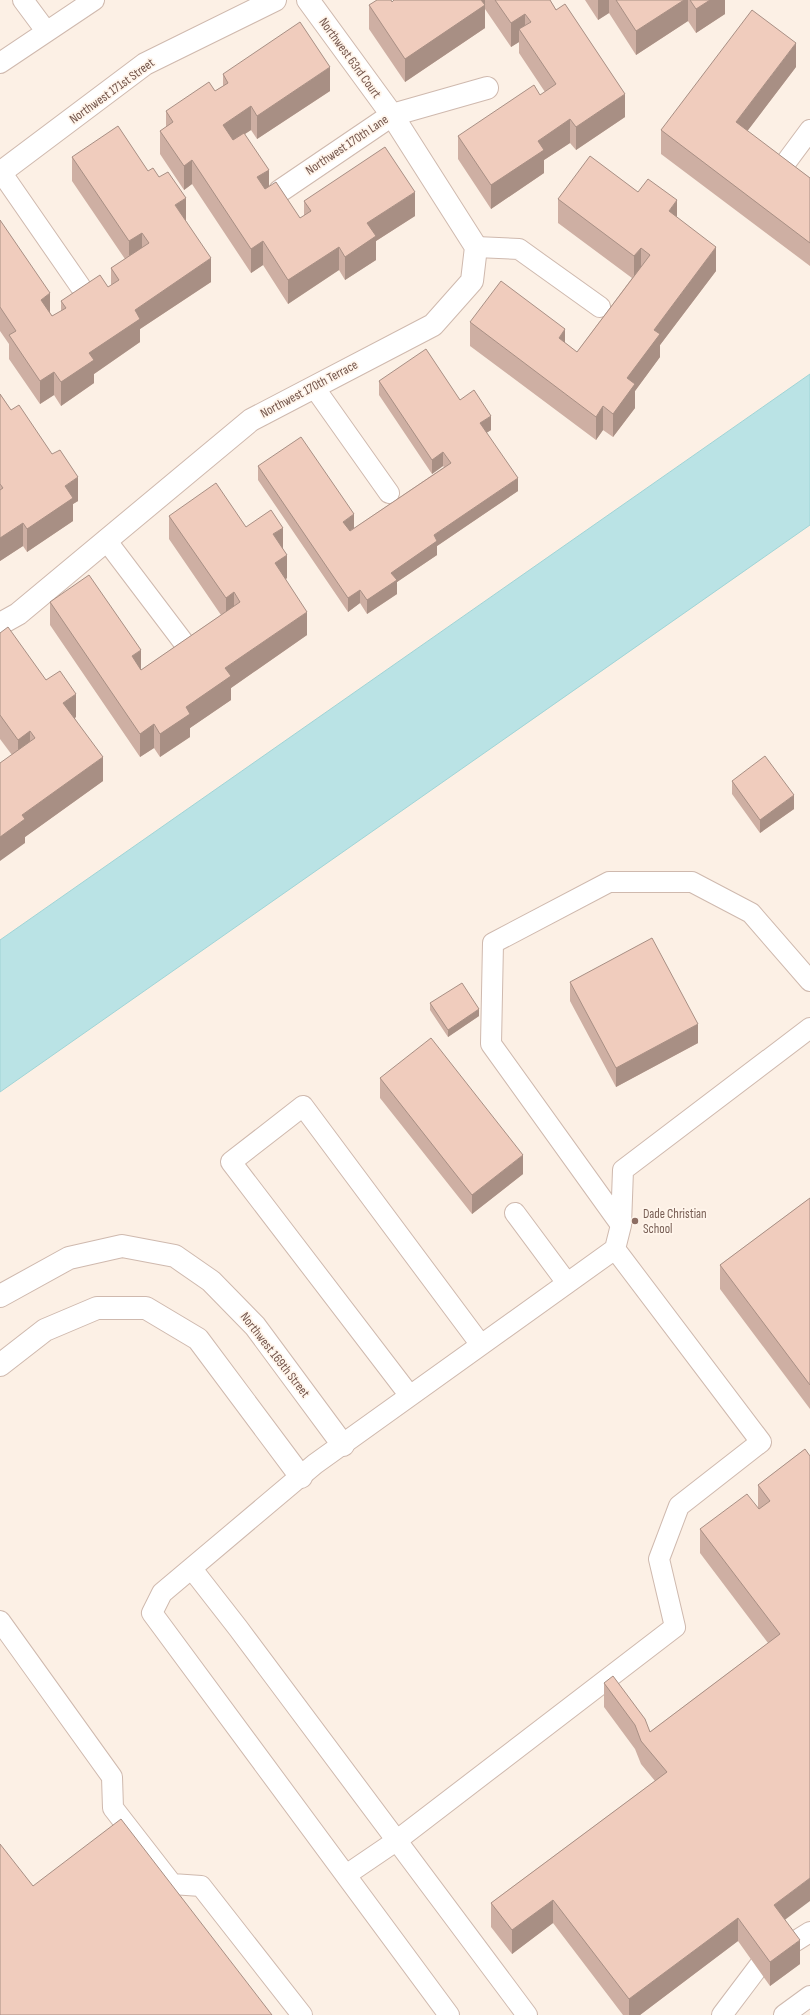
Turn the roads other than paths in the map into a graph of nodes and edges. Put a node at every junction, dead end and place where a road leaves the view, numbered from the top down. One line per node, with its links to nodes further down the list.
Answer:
1 (23, 0): 5 (lane)
2 (94, 0): 5 (lane)
3 (276, 0): 11 (street, Northwest 171st Street)
4 (308, 0): 8 (street, Northwest 63rd Court)
5 (46, 31): 6 (lane)
6 (0, 63)
7 (487, 88): 8 (street, Northwest 170th Lane)
8 (392, 115): 12 (street, Northwest 170th Lane); 13 (street)
9 (810, 130): 10 (lane)
10 (788, 161)
11 (1, 173): 14 (lane)
12 (280, 190)
13 (476, 248): 15 (lane); 16 (street, Northwest 170th Terrace)
14 (80, 286)
15 (600, 307)
16 (314, 387): 17 (lane); 18 (street, Northwest 170th Terrace)
17 (389, 493)
18 (106, 540): 19 (street, Northwest 170th Terrace); 20 (lane)
19 (0, 624)
20 (184, 643)
21 (810, 981): 24 (lane)
22 (810, 1028): 24 (lane)
23 (515, 1213): 26 (lane)
24 (621, 1225): 25 (lane)
25 (615, 1249): 26 (lane); 35 (lane)
26 (567, 1283): 28 (lane)
27 (0, 1296): 31 (street, Northwest 169th Street)
28 (481, 1345): 30 (lane); 30 (lane)
29 (0, 1365): 32 (street)
30 (410, 1396): 31 (lane)
31 (343, 1445): 32 (lane)
32 (301, 1476): 33 (lane)
33 (192, 1568): 35 (lane); 36 (lane)
34 (0, 1620): 39 (lane)
35 (396, 1840): 36 (lane); 41 (lane)
36 (346, 1875): 40 (lane)
37 (810, 1932): 42 (lane)
38 (810, 1996): 43 (lane)
39 (302, 2015)
40 (449, 2015)
41 (527, 2015)
42 (722, 2015)
43 (784, 2015)

